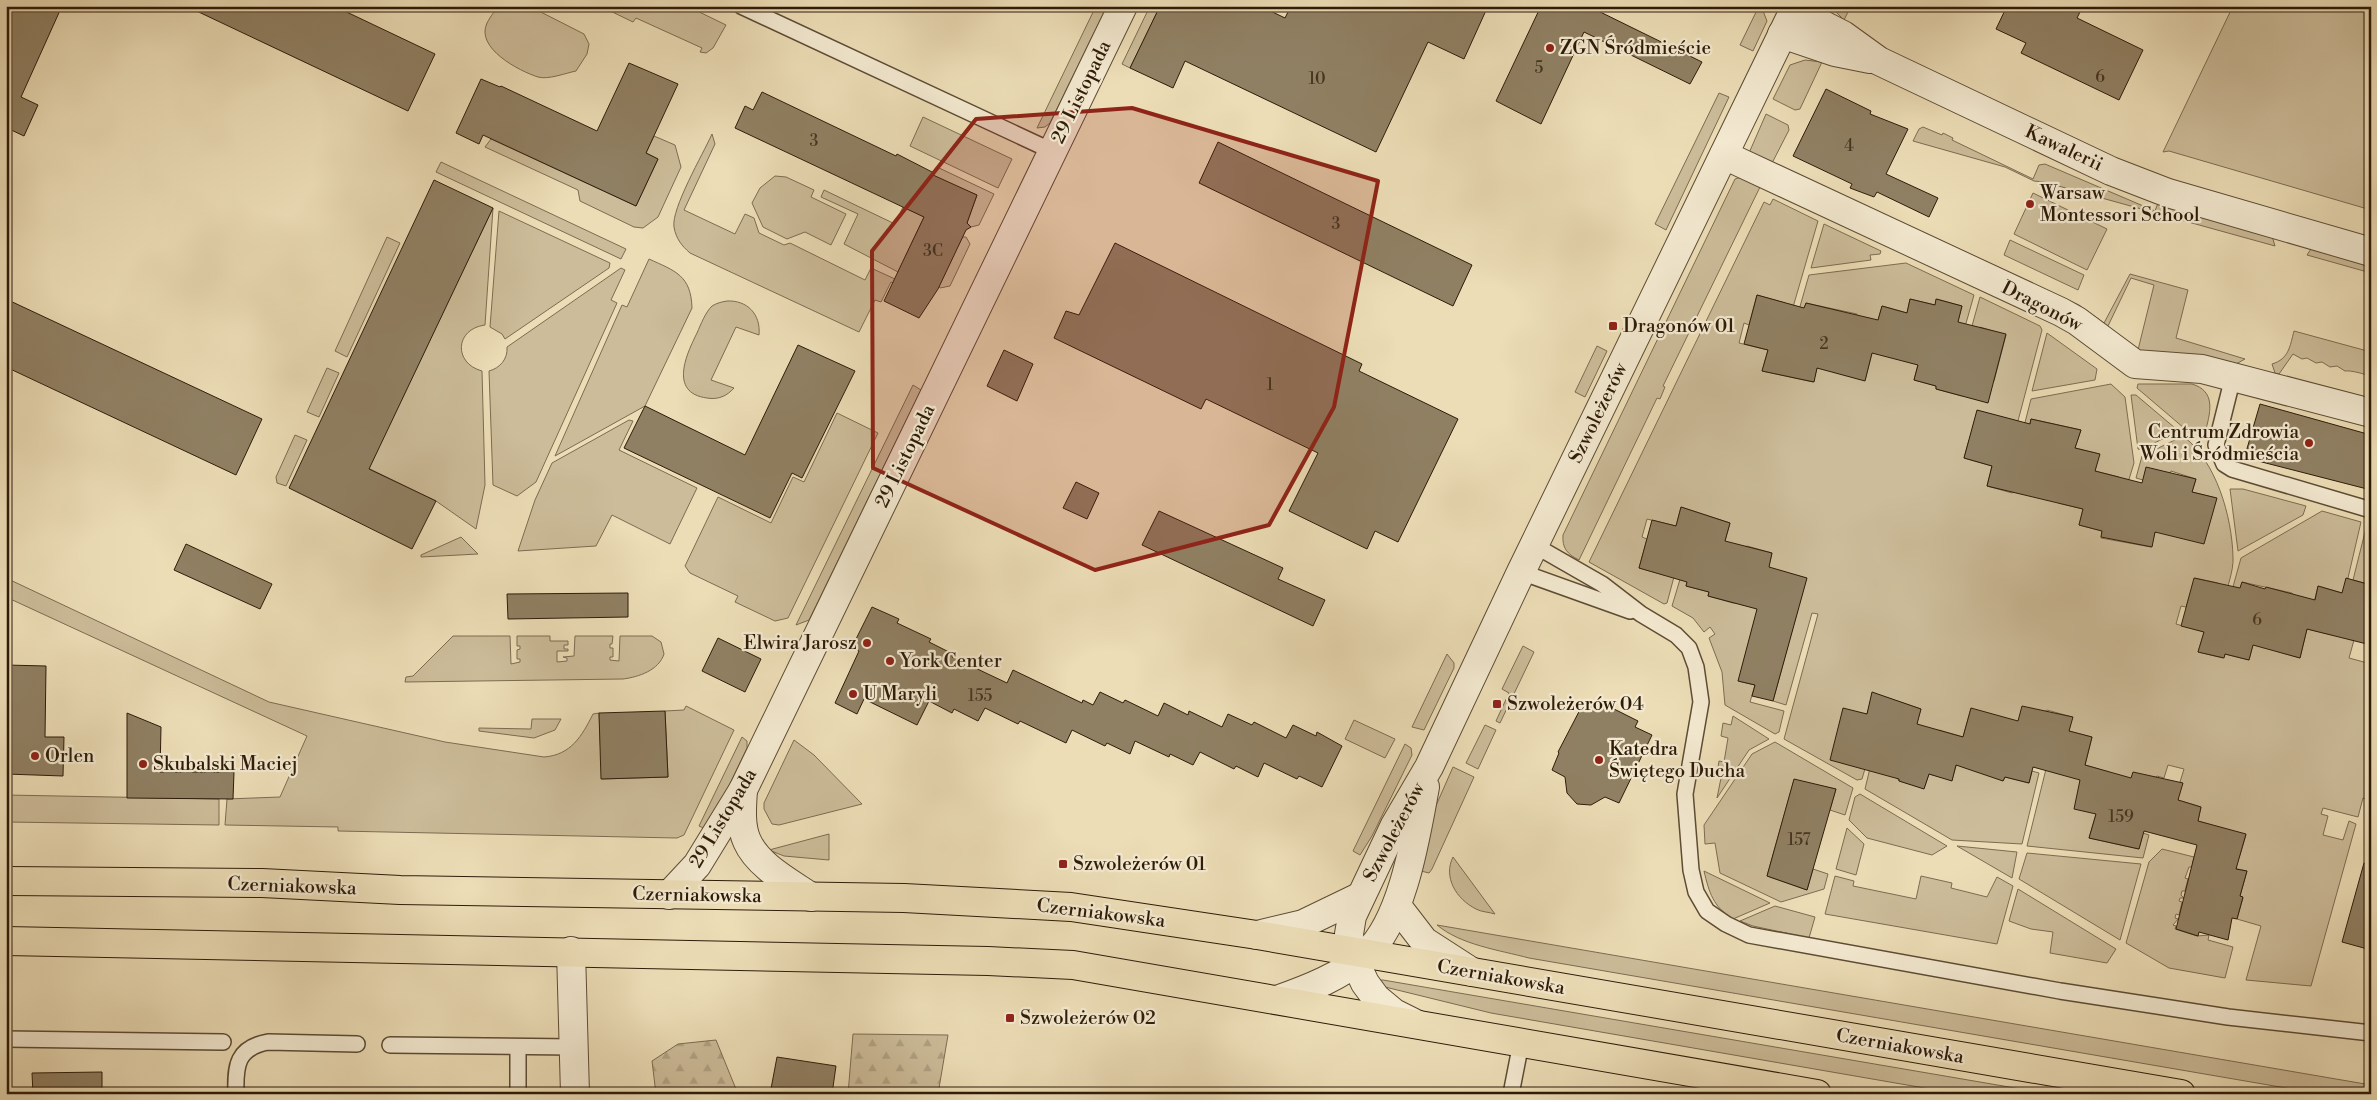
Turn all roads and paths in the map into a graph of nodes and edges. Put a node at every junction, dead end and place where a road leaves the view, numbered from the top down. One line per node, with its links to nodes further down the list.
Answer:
1 (741, 6): 6 (lane)
2 (1123, 6): 6 (street, 29 Listopada)
3 (1795, 8): 4 (street, Szwoleżerów); 5 (street, Kawalerii)
4 (1782, 34): 5 (street, Kawalerii); 7 (street, Szwoleżerów)
5 (1879, 61): 8 (street, Kawalerii)
6 (1052, 151): 16 (street, 29 Listopada)
7 (1724, 155): 9 (street, Dragonów); 12 (street, Szwoleżerów)
8 (2371, 252)
9 (2233, 377): 10 (street, Dragonów); 11 (lane)
10 (2371, 413)
11 (2371, 510)
12 (1534, 545): 13 (street, Szwoleżerów); 14 (lane)
13 (1521, 572): 14 (lane); 15 (street, Szwoleżerów)
14 (1641, 614): 29 (lane)
15 (1429, 767): 20 (street, Szwoleżerów); 21 (street, Szwoleżerów)
16 (743, 790): 18 (street, 29 Listopada); 19 (street)
17 (6, 881): 18 (main road, Czerniakowska)
18 (669, 895): 19 (main road, Czerniakowska)
19 (811, 897): 22 (main road, Czerniakowska)
20 (1359, 897): 22 (street, Szwoleżerów); 25 (street, Szwoleżerów)
21 (1397, 906): 25 (street, Szwoleżerów); 26 (street, Szwoleżerów)
22 (1257, 935): 25 (main road, Czerniakowska)
23 (6, 941): 24 (main road)
24 (571, 951): 27 (main road); 36 (street)
25 (1357, 956): 26 (main road, Czerniakowska); 27 (street, Szwoleżerów); 28 (street, Szwoleżerów)
26 (1472, 972): 42 (main road, Czerniakowska)
27 (1278, 1000): 28 (main road)
28 (1416, 1024): 32 (main road)
29 (2371, 1032)
30 (6, 1039): 31 (lane)
31 (223, 1042)
32 (1521, 1043): 40 (lane); 41 (main road)
33 (357, 1044): 37 (lane)
34 (390, 1046): 35 (lane)
35 (518, 1047): 36 (lane); 38 (lane)
36 (573, 1048): 39 (street)
37 (236, 1094)
38 (518, 1094)
39 (575, 1094)
40 (1511, 1094)
41 (1817, 1094)
42 (2181, 1094)

